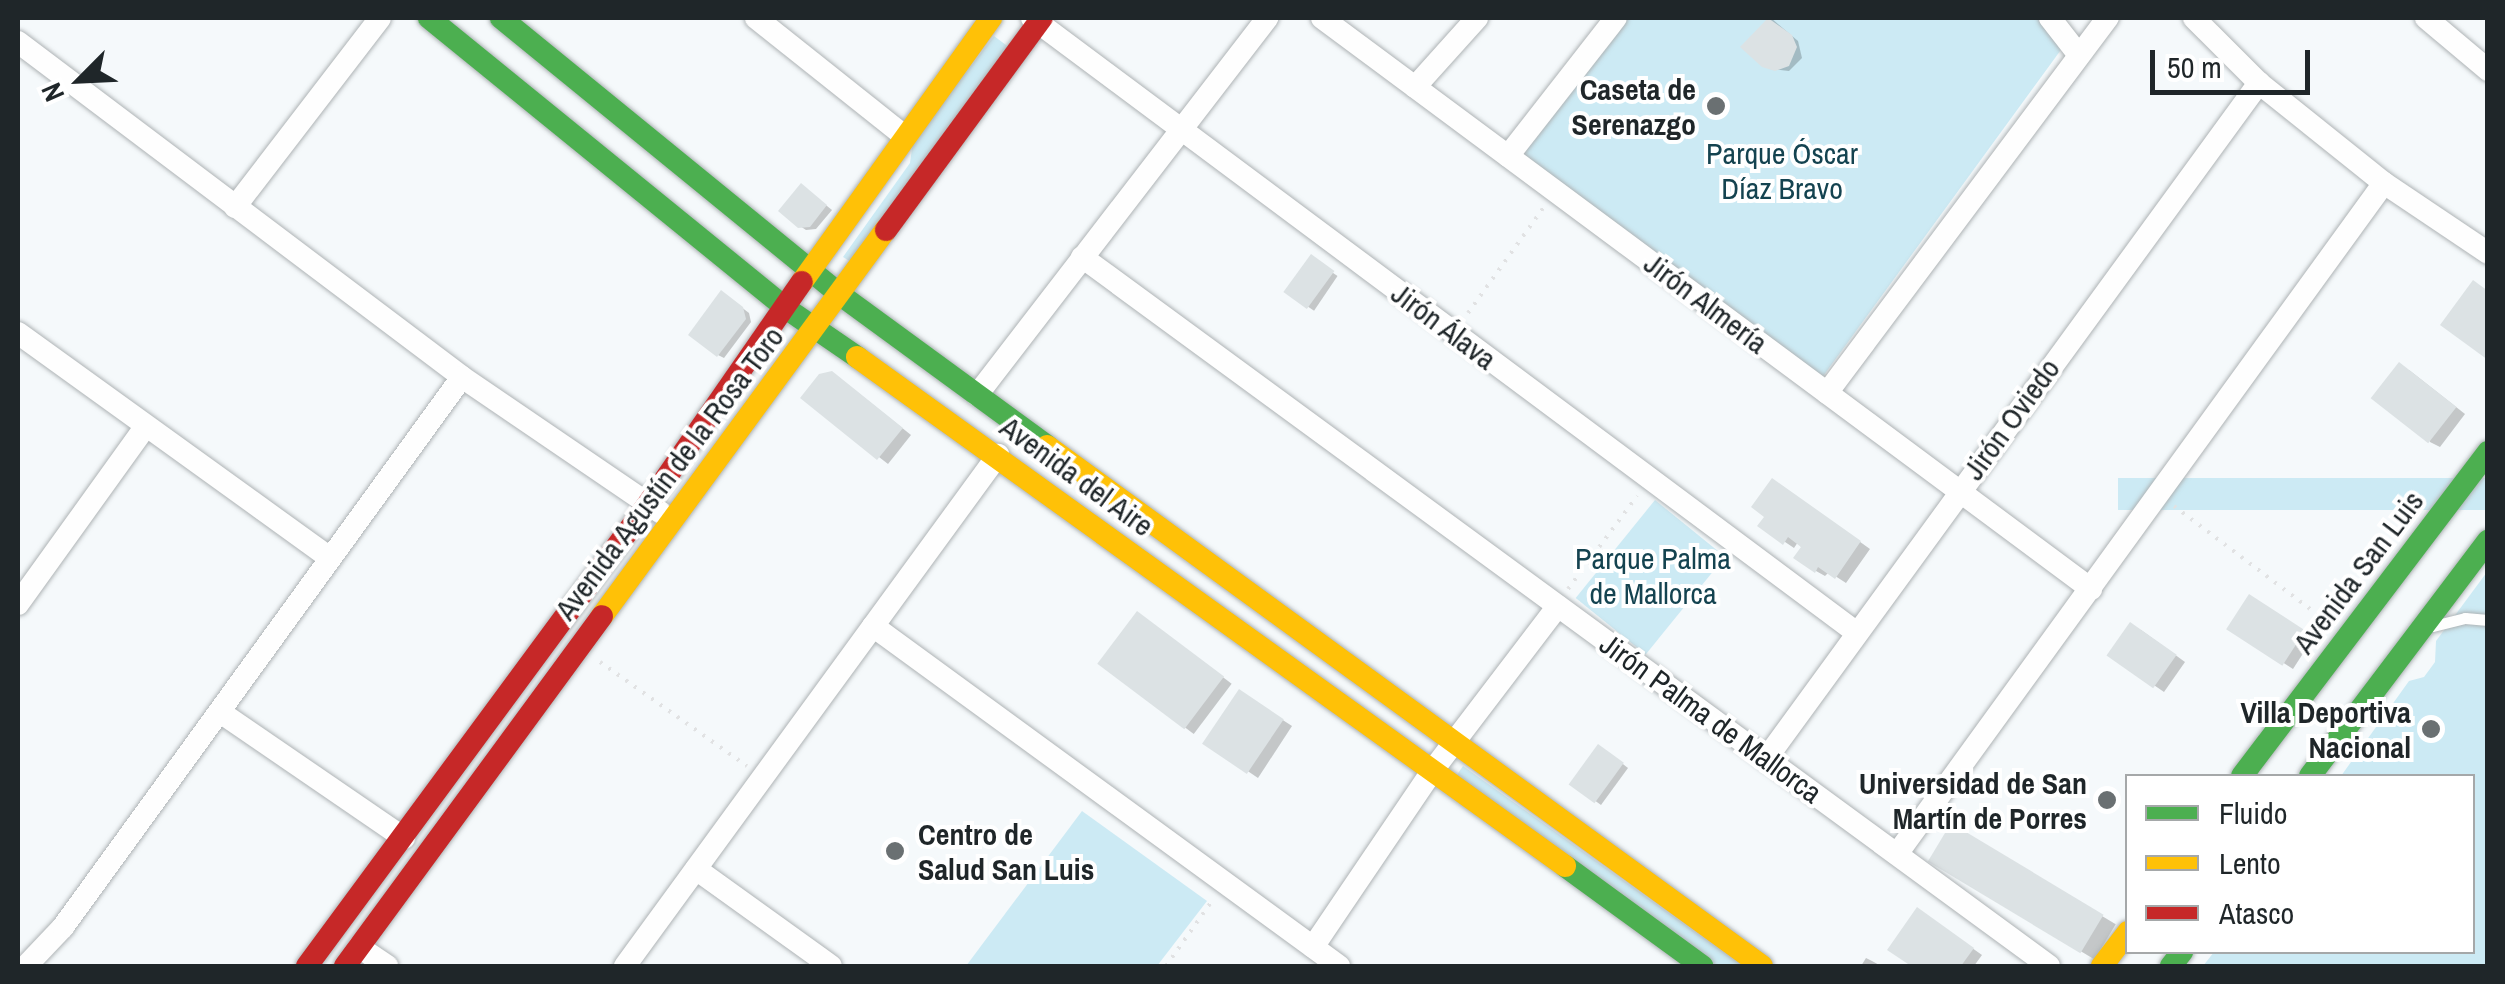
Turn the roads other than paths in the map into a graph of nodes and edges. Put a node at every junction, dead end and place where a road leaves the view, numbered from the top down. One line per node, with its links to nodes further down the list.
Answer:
1 (380, 18): 24 (street)
2 (429, 18): 29 (main road, Avenida del Aire)
3 (501, 18): 27 (main road)
4 (756, 18): 21 (street)
5 (991, 18): 21 (main road, Avenida Agustín de la Rosa Toro)
6 (1267, 18): 20 (street)
7 (1322, 18): 19 (street, Jirón Almería)
8 (1477, 18): 19 (street)
9 (1616, 18): 22 (street)
10 (2050, 18): 16 (street)
11 (2108, 18): 16 (street)
12 (2194, 18): 18 (street)
13 (2426, 18): 17 (street)
14 (1038, 19): 20 (street, Jirón Álava); 28 (main road, Avenida Agustín de la Rosa Toro)
15 (18, 42): 24 (street)
16 (2078, 54): 33 (street)
17 (2488, 70)
18 (2259, 82): 23 (street); 38 (street, Jirón Oviedo)
19 (1415, 87): 22 (street, Jirón Almería)
20 (1184, 127): 26 (street); 49 (street, Jirón Álava)
21 (903, 135): 27 (main road, Avenida Agustín de la Rosa Toro)
22 (1508, 156): 33 (street, Jirón Almería)
23 (2384, 184): 25 (street); 43 (street)
24 (234, 206): 32 (street)
25 (2488, 253)
26 (1082, 257): 34 (street); 45 (street, Jirón Palma de Mallorca)
27 (812, 272): 28 (main road); 29 (main road, Avenida Agustín de la Rosa Toro)
28 (838, 293): 30 (main road, Avenida Agustín de la Rosa Toro); 34 (main road, Avenida del Aire)
29 (787, 309): 30 (main road, Avenida del Aire); 39 (main road, Avenida Agustín de la Rosa Toro)
30 (815, 328): 37 (main road, Avenida del Aire); 40 (main road, Avenida Agustín de la Rosa Toro)
31 (18, 333): 35 (street)
32 (462, 377): 39 (street); 42 (street)
33 (1827, 393): 38 (street, Jirón Almería)
34 (976, 395): 51 (main road, Avenida del Aire)
35 (146, 426): 42 (street); 44 (street)
36 (2488, 452): 54 (main road, Avenida San Luis)
37 (998, 455): 47 (street); 53 (main road, Avenida del Aire)
38 (1958, 490): 43 (street, Jirón Almería); 49 (street, Jirón Oviedo)
39 (648, 504): 40 (street); 56 (main road, Avenida Agustín de la Rosa Toro)
40 (670, 518): 60 (main road, Avenida Agustín de la Rosa Toro)
41 (2488, 541): 48 (main road)
42 (330, 558): 50 (street)
43 (2090, 589): 57 (street)
44 (18, 604)
45 (1558, 606): 51 (street); 52 (street, Jirón Palma de Mallorca)
46 (2488, 620): 48 (lane)
47 (873, 626): 58 (street); 61 (street)
48 (2421, 628): 55 (main road)
49 (1858, 633): 52 (street, Jirón Oviedo)
50 (220, 712): 56 (street); 62 (street)
51 (1456, 739): 53 (street); 70 (main road, Avenida del Aire)
52 (1766, 759): 57 (street, Jirón Palma de Mallorca)
53 (1433, 770): 61 (street); 69 (main road, Avenida del Aire)
54 (2243, 774)
55 (2312, 774)
56 (404, 838): 63 (main road, Avenida Agustín de la Rosa Toro)
57 (1897, 854): 71 (street, Jirón Palma de Mallorca)
58 (696, 870): 66 (street); 67 (street)
59 (2125, 936): 72 (main road)
60 (359, 947): 64 (main road, Avenida Agustín de la Rosa Toro); 65 (street)
61 (1313, 947): 68 (street)
62 (26, 966)
63 (307, 966)
64 (344, 966)
65 (387, 966)
66 (625, 966)
67 (831, 966)
68 (1338, 966)
69 (1702, 966)
70 (1762, 966)
71 (2050, 966)
72 (2102, 966)

